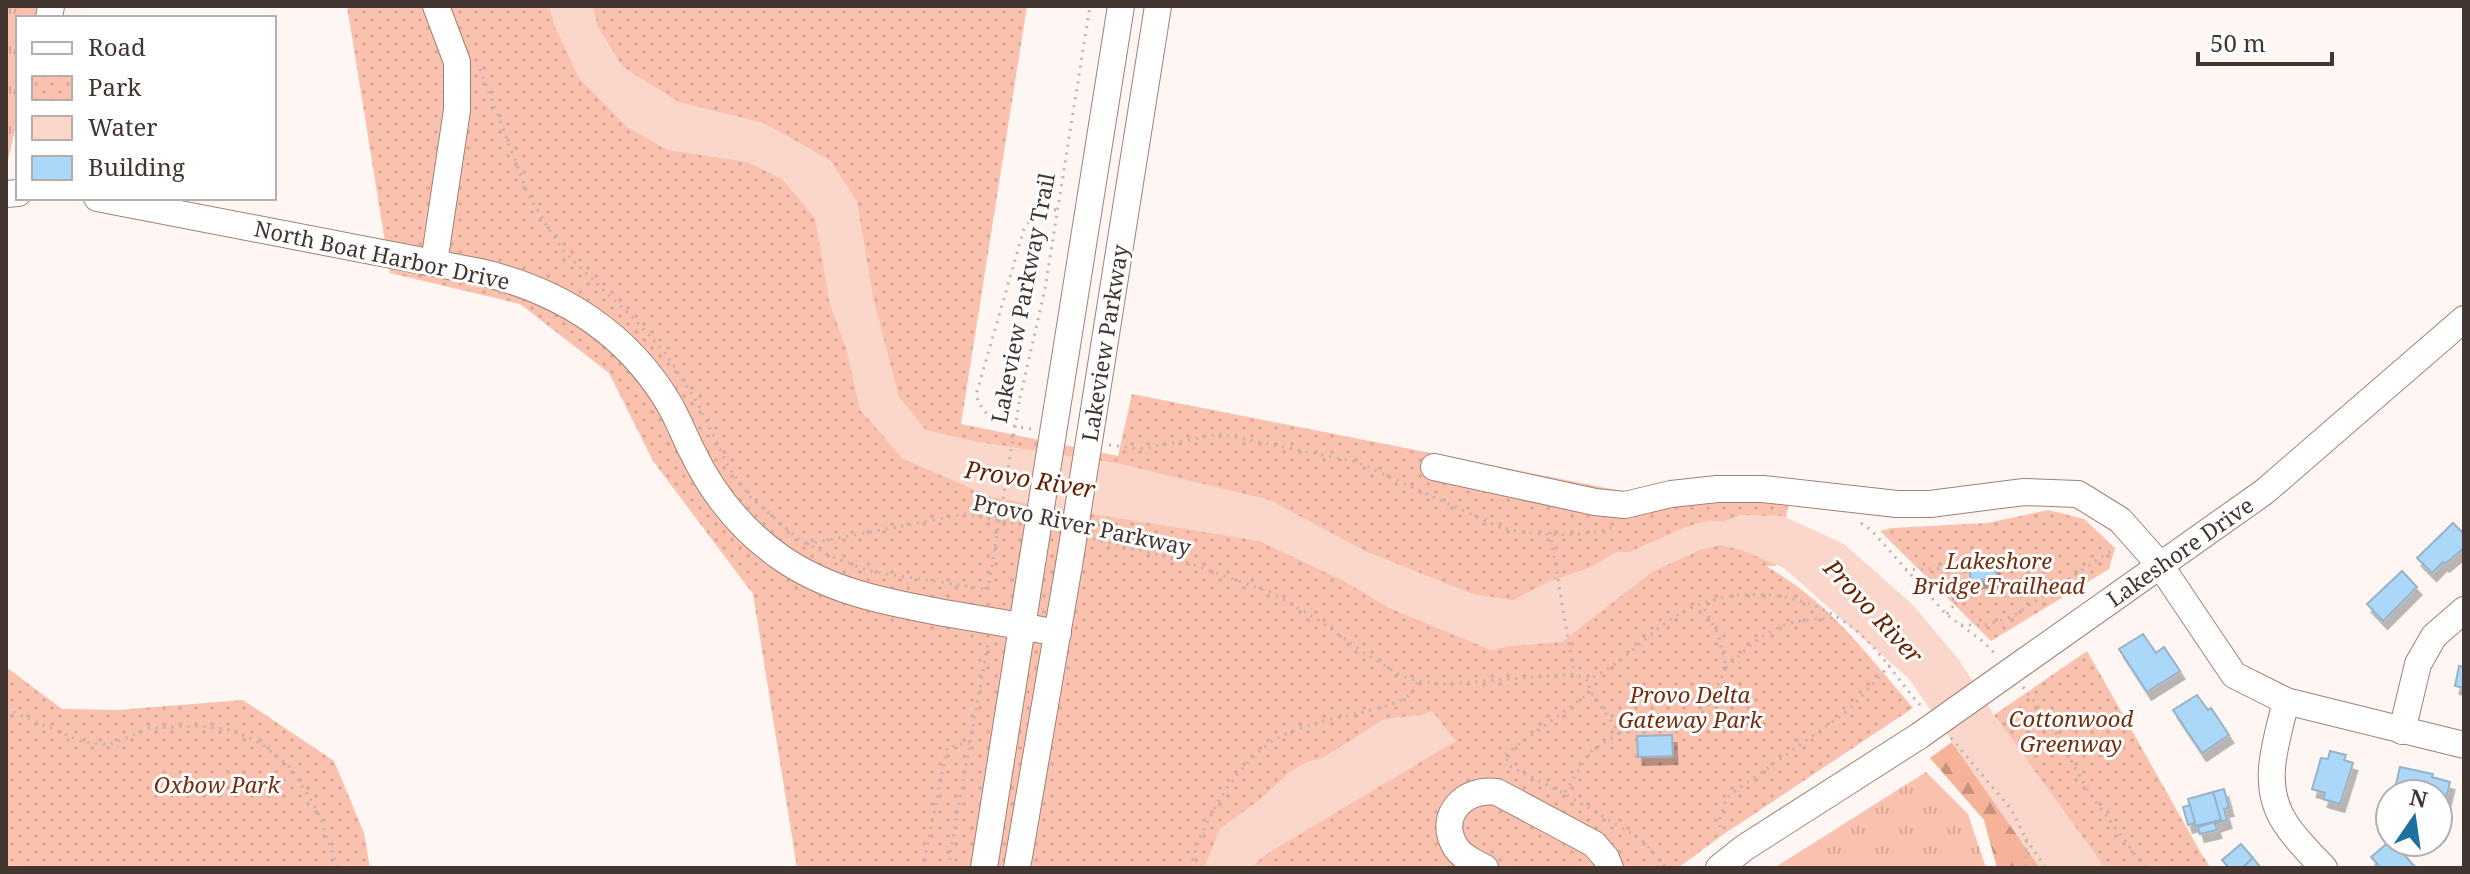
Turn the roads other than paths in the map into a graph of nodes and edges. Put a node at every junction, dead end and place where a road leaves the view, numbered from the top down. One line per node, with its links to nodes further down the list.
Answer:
1 (436, 6): 5 (street)
2 (1121, 6): 10 (street, Lakeview Parkway, bridge)
3 (1158, 6): 11 (street, Lakeview Parkway, bridge)
4 (107, 200): 5 (street, North Boat Harbor Drive)
5 (434, 263): 10 (street, North Boat Harbor Drive)
6 (2464, 319): 8 (street, Lakeshore Drive)
7 (1434, 467): 8 (street)
8 (2160, 565): 12 (street); 19 (street, Lakeshore Drive, bridge)
9 (2464, 610): 13 (street)
10 (1022, 626): 11 (street, North Boat Harbor Drive); 15 (street, Lakeview Parkway)
11 (1058, 633): 16 (street, Lakeview Parkway)
12 (2286, 701): 13 (street); 20 (street)
13 (2402, 731): 14 (street)
14 (2464, 745)
15 (984, 868)
16 (1017, 868)
17 (1485, 868): 18 (street)
18 (1610, 868)
19 (1719, 868)
20 (2324, 868)

